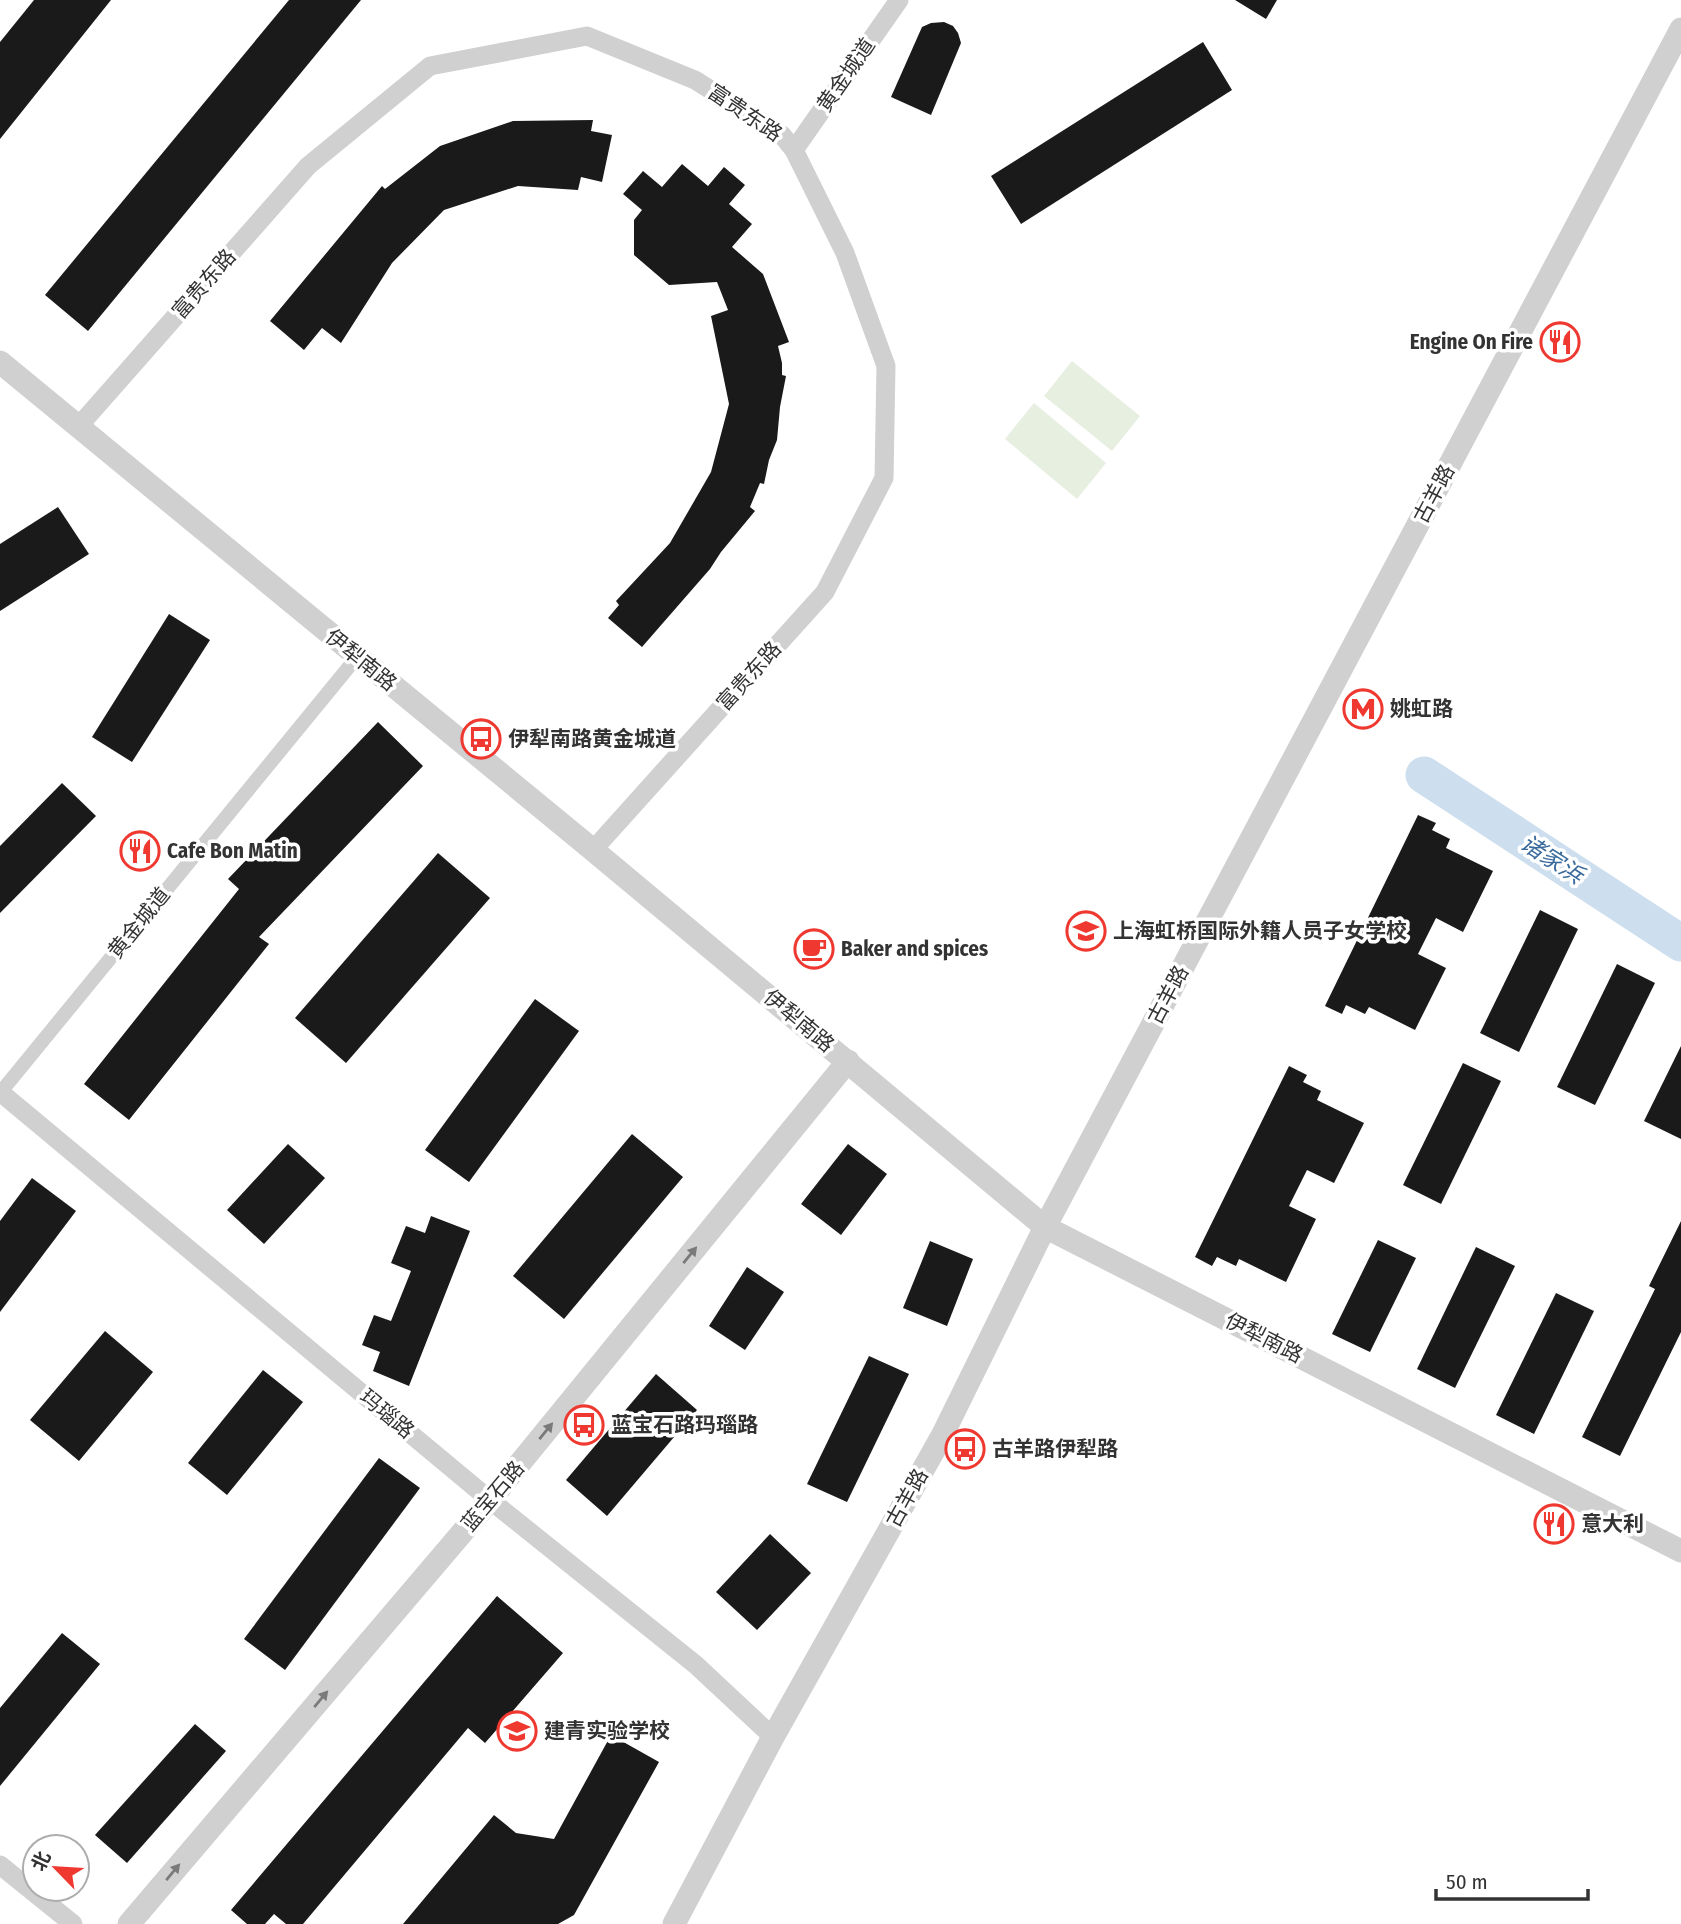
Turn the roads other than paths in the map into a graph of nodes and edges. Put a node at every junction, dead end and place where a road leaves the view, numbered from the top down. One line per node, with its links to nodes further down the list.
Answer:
1 (899, 0): 3 (street, 黄金城道)
2 (1681, 29): 10 (street, 古羊路)
3 (794, 149): 5 (street, 富贵东路); 7 (street, 富贵东路)
4 (0, 362): 5 (street, 伊犁南路)
5 (78, 427): 6 (street, 伊犁南路)
6 (357, 657): 7 (street, 伊犁南路); 9 (street, 黄金城道)
7 (593, 850): 8 (street, 伊犁南路)
8 (848, 1061): 10 (street, 伊犁南路); 11 (street, 蓝宝石路, one-way to 8)
9 (0, 1092): 11 (street, 玛瑙路)
10 (1045, 1227): 12 (street, 伊犁南路); 13 (street, 古羊路)
11 (490, 1500): 13 (street, 玛瑙路); 16 (street, 蓝宝石路, one-way to 11)
12 (1681, 1552)
13 (773, 1737): 17 (street, 古羊路)
14 (0, 1865): 15 (street)
15 (73, 1924)
16 (129, 1924)
17 (674, 1924)

